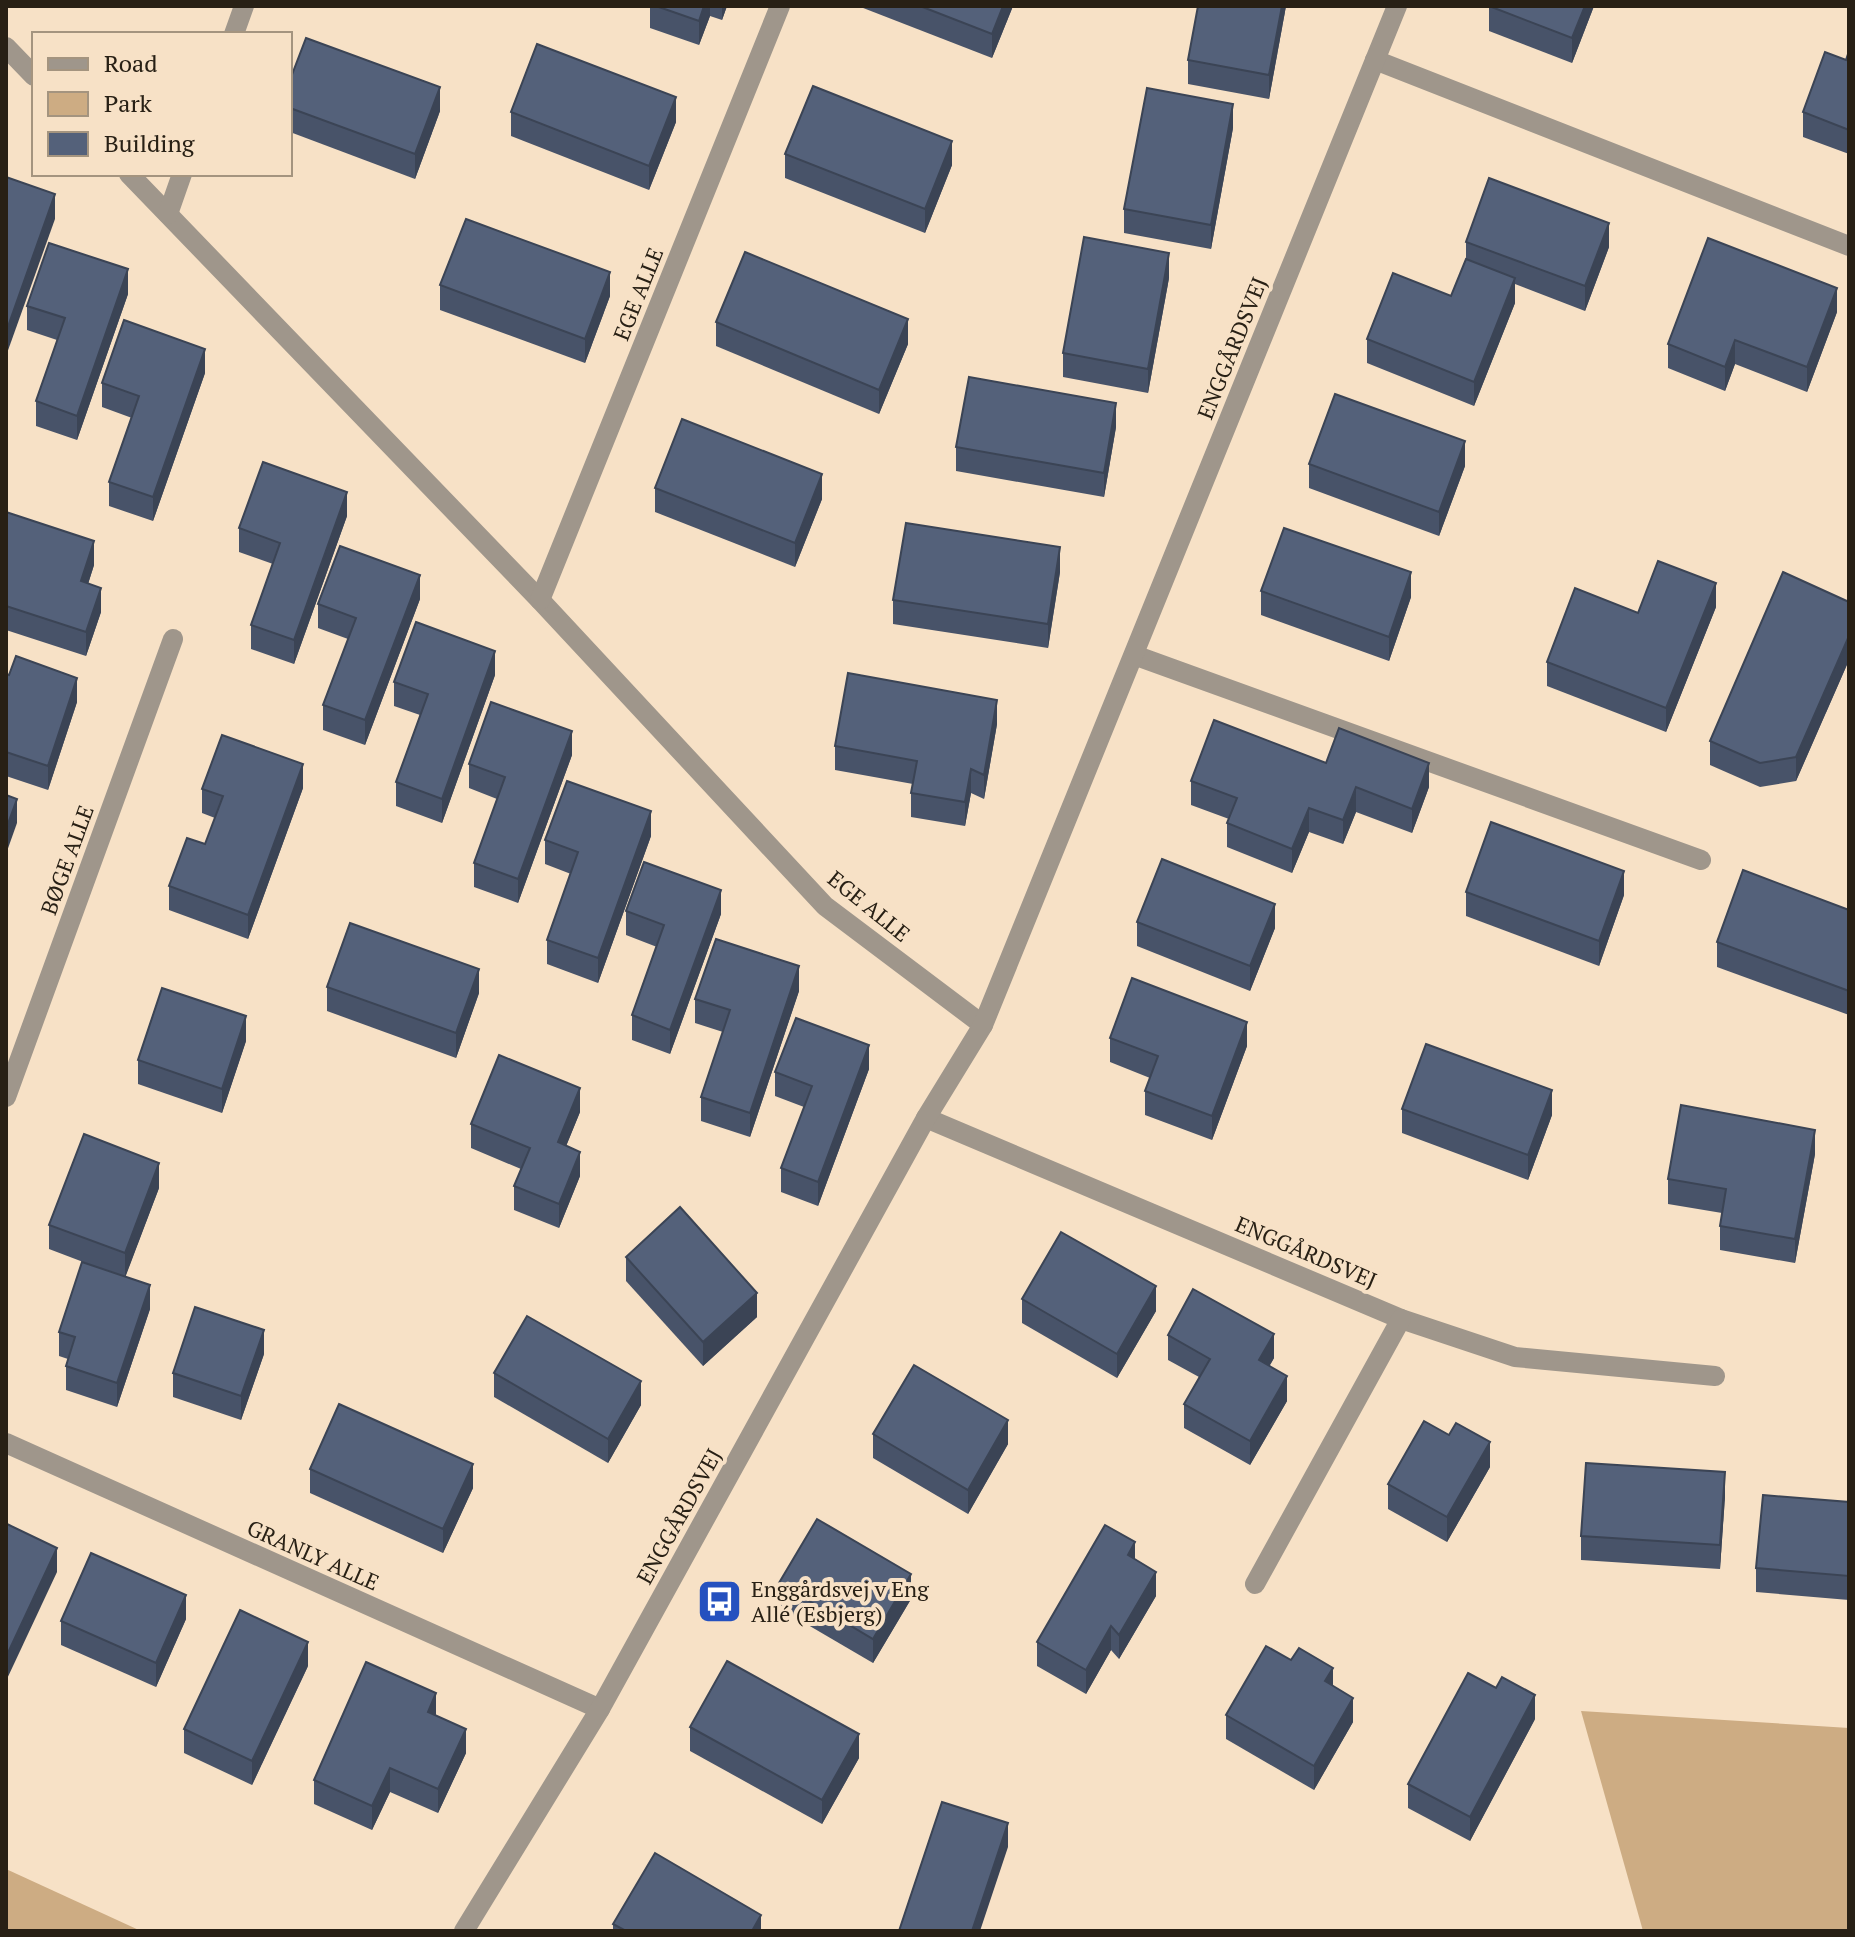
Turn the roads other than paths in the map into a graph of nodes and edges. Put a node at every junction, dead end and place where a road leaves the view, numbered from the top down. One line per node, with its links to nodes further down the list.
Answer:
1 (244, 6): 4 (street)
2 (780, 6): 12 (street, EGE ALLE)
3 (1397, 6): 6 (street, ENGGÅRDSVEJ)
4 (235, 32)
5 (6, 47): 7 (street)
6 (1375, 60): 11 (street); 14 (street, ENGGÅRDSVEJ)
7 (32, 74)
8 (131, 176): 10 (street, EGE ALLE)
9 (181, 176): 10 (street)
10 (168, 214): 12 (street, EGE ALLE)
11 (1849, 246)
12 (540, 600): 16 (street, EGE ALLE)
13 (173, 639): 17 (street, BØGE ALLE)
14 (1134, 655): 15 (street); 16 (street, ENGGÅRDSVEJ)
15 (1701, 860)
16 (983, 1025): 18 (street, ENGGÅRDSVEJ)
17 (6, 1097)
18 (926, 1118): 19 (street, ENGGÅRDSVEJ); 23 (street, ENGGÅRDSVEJ)
19 (1401, 1319): 20 (street, ENGGÅRDSVEJ); 22 (street)
20 (1715, 1376)
21 (6, 1443): 23 (street, GRANLY ALLE)
22 (1255, 1584)
23 (600, 1709): 24 (street, ENGGÅRDSVEJ)
24 (464, 1931)

